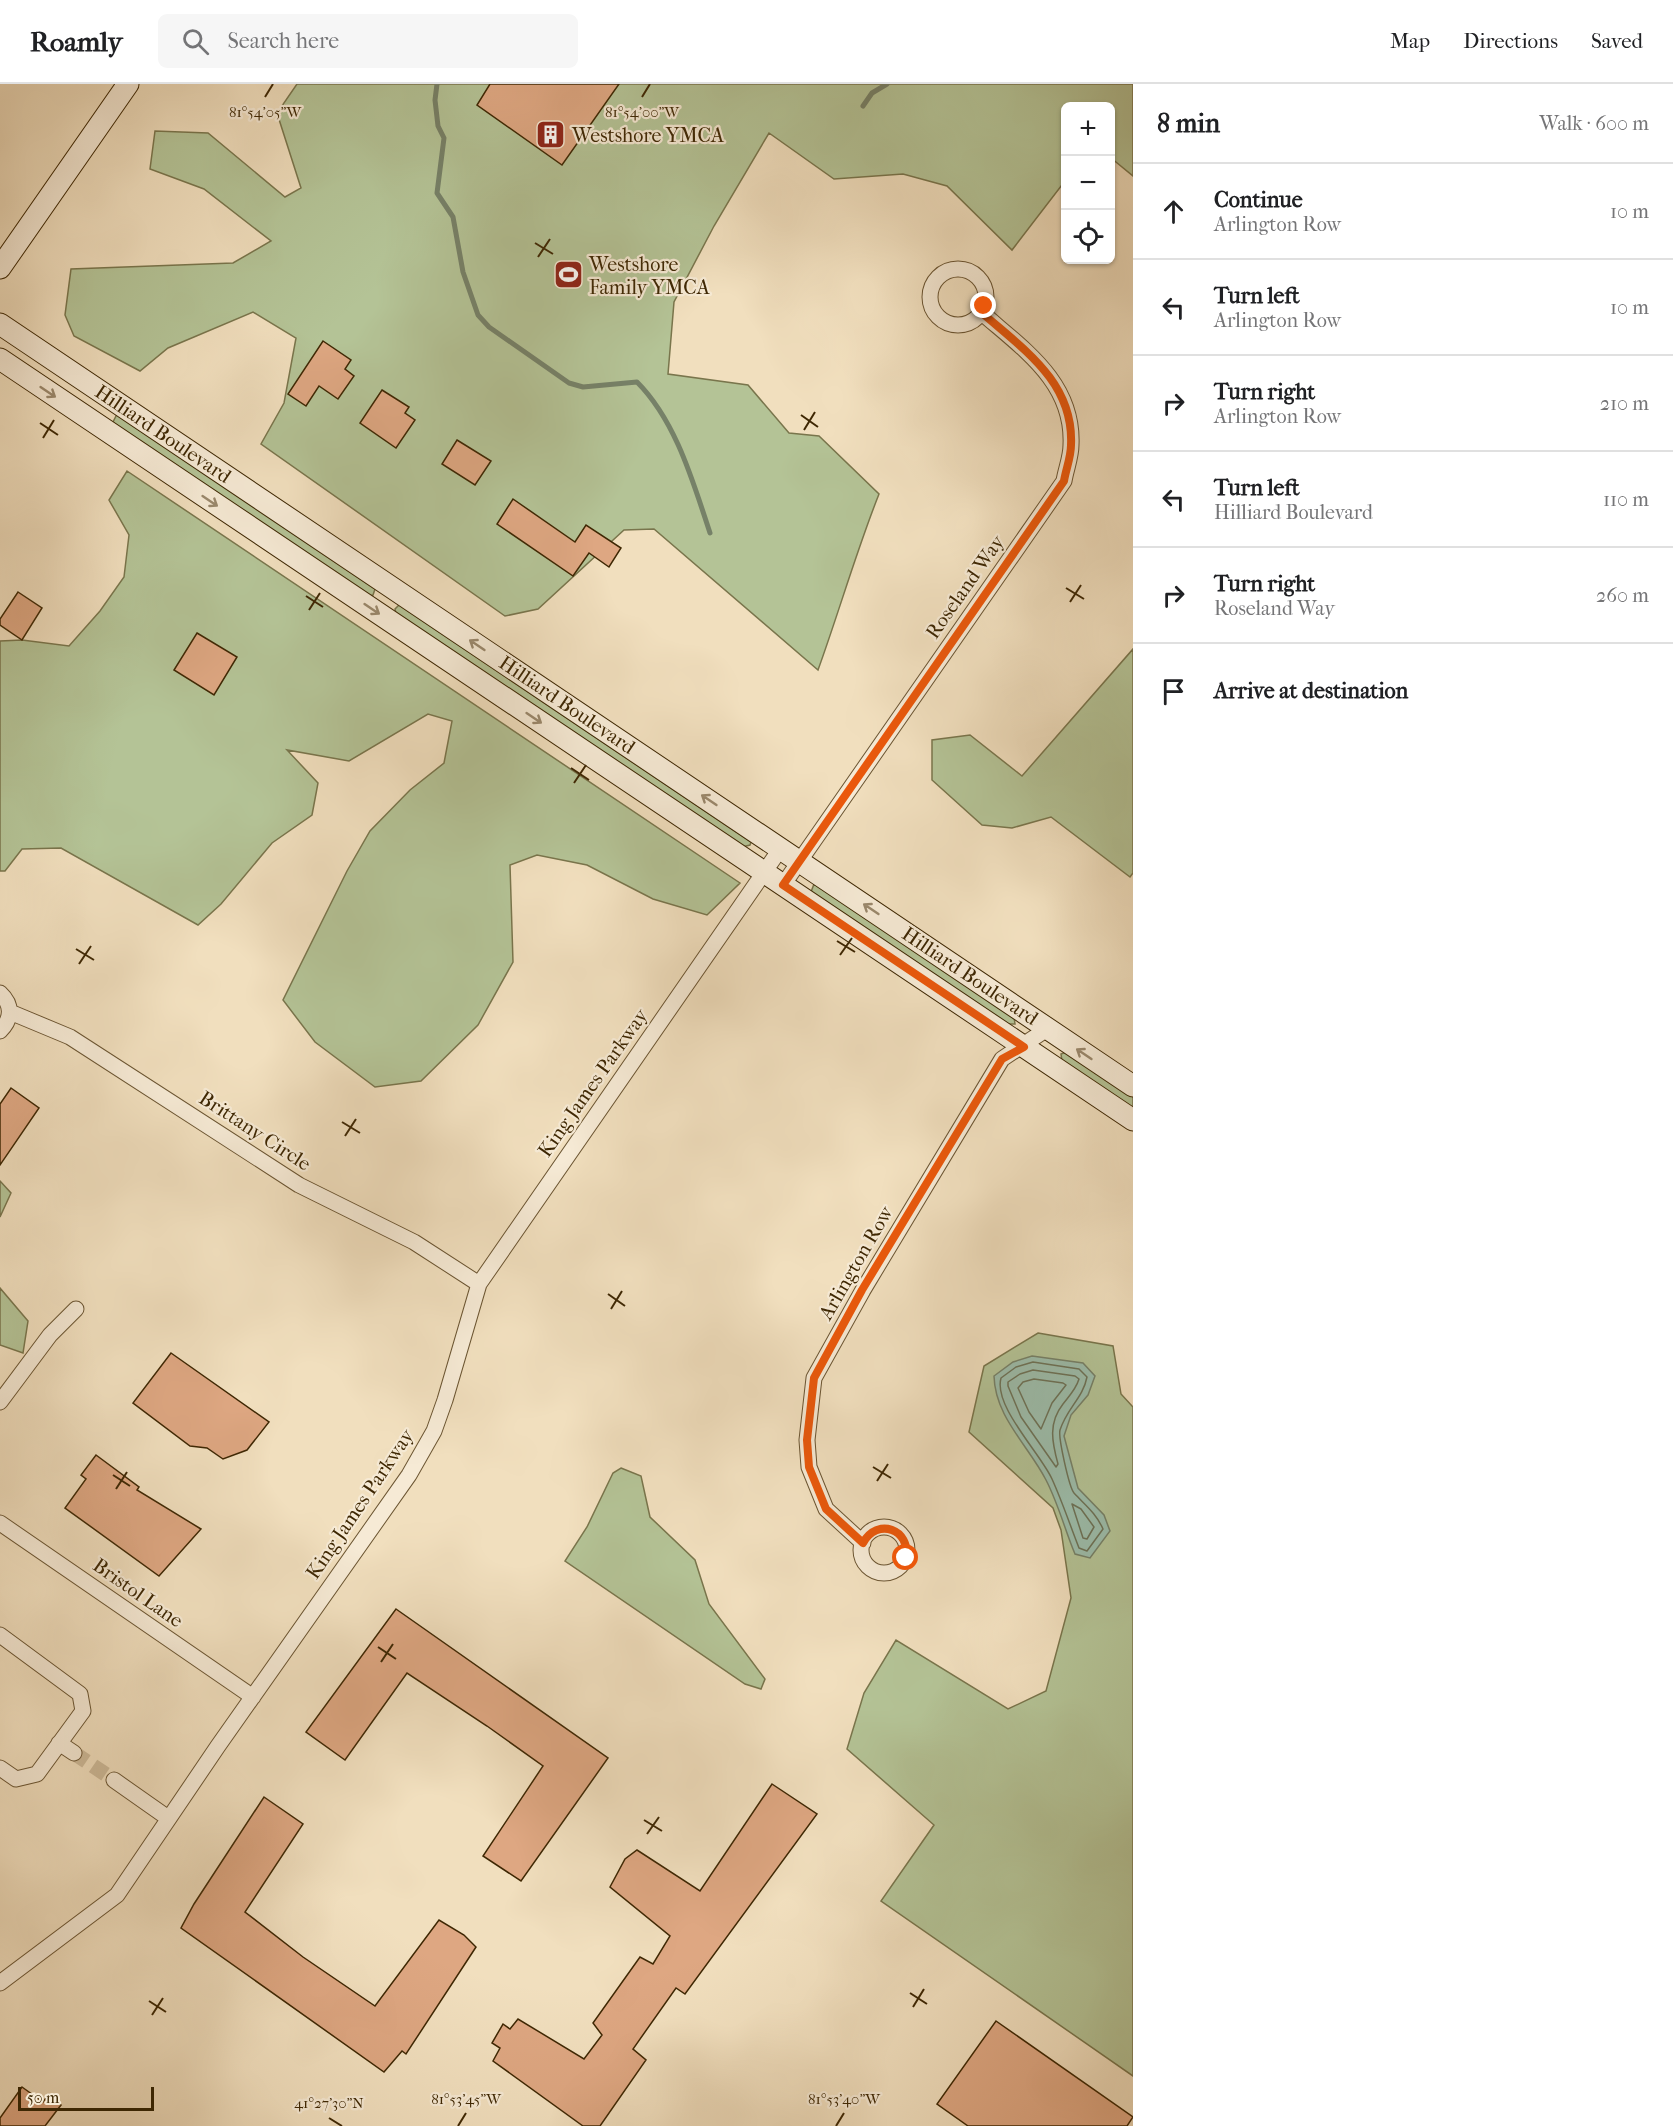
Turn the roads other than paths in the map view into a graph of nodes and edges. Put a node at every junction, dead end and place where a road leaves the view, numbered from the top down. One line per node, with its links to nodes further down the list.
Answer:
1 (128, 84): 2 (main road)
2 (0, 268)
3 (981, 312): 7 (street, Roseland Way)
4 (0, 324): 6 (main road, Hilliard Boulevard, one-way to 4)
5 (0, 359): 8 (main road, Hilliard Boulevard, one-way to 8)
6 (781, 848): 7 (main road, Hilliard Boulevard); 8 (street, King James Parkway)
7 (799, 861): 9 (street, Roseland Way); 12 (main road, Hilliard Boulevard, one-way to 7)
8 (764, 873): 9 (main road, Hilliard Boulevard); 17 (street, King James Parkway)
9 (783, 885): 14 (main road, Hilliard Boulevard)
10 (0, 993): 11 (street)
11 (10, 1012): 13 (street); 17 (street, Brittany Circle)
12 (1047, 1029): 14 (street, Arlington Row); 15 (main road, Hilliard Boulevard, one-way to 12)
13 (0, 1031)
14 (1024, 1047): 16 (main road, Hilliard Boulevard); 21 (street, Arlington Row)
15 (1133, 1086)
16 (1133, 1120)
17 (479, 1284): 23 (street, King James Parkway)
18 (76, 1309): 19 (street)
19 (0, 1402)
20 (0, 1523): 23 (street, Bristol Lane)
21 (863, 1543)
22 (0, 1635): 24 (street)
23 (253, 1697): 28 (street, King James Parkway)
24 (59, 1743): 25 (street); 26 (street)
25 (74, 1753)
26 (0, 1767)
27 (114, 1780): 28 (street)
28 (168, 1818): 29 (street, King James Parkway)
29 (0, 1983)

